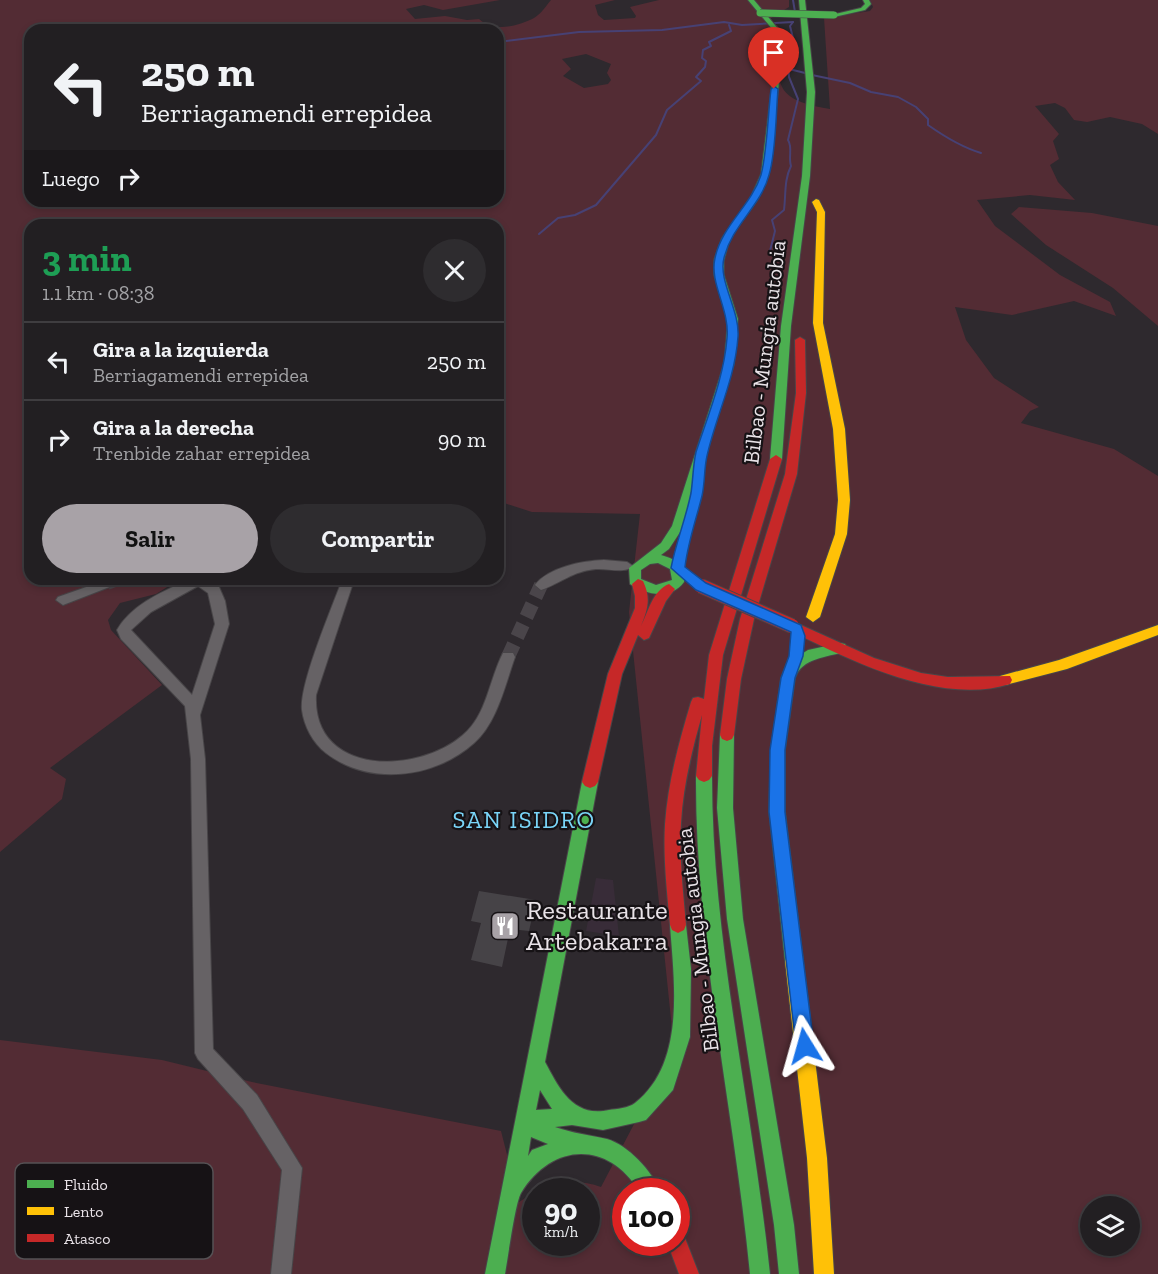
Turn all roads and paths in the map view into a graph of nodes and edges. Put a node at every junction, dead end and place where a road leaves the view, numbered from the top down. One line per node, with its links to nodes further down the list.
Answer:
1 (751, 0): 5 (main road)
2 (802, 0): 6 (main road, Bilbao - Mungia autobia)
3 (814, 0): 6 (main road, Bilbao - Mungia autobia)
4 (866, 0): 5 (main road, bridge)
5 (768, 20): 10 (main road)
6 (816, 75): 7 (main road, Bilbao - Mungia autobia); 27 (main road, Bilbao - Mungia autobia)
7 (816, 202): 8 (main road, Bilbao - Mungia autobia); 23 (main road)
8 (803, 308)
9 (801, 329): 43 (main road, Bilbao - Mungia autobia)
10 (701, 456): 11 (main road); 13 (main road)
11 (647, 560): 13 (main road); 14 (main road)
12 (627, 566): 19 (street)
13 (678, 569): 20 (main road); 21 (main road)
14 (638, 584): 21 (main road); 30 (main road)
15 (102, 585): 22 (street)
16 (188, 585): 31 (street)
17 (206, 585): 31 (street)
18 (346, 585): 28 (street)
19 (541, 585)
20 (701, 586): 21 (main road); 24 (main road, bridge)
21 (672, 587): 30 (main road)
22 (63, 600)
23 (813, 617): 24 (main road); 26 (main road)
24 (794, 628): 26 (main road); 29 (main road)
25 (1158, 630): 26 (main road)
26 (840, 648): 29 (main road)
27 (716, 655): 33 (main road); 42 (main road, Bilbao - Mungia autobia)
28 (508, 657)
29 (792, 667): 44 (main road)
30 (606, 712): 32 (main road)
31 (193, 715): 39 (street)
32 (536, 1064): 33 (main road); 34 (main road)
33 (572, 1116): 34 (main road)
34 (525, 1121): 35 (main road); 37 (main road)
35 (573, 1143): 36 (main road); 37 (main road)
36 (642, 1178)
37 (512, 1189): 40 (main road)
38 (682, 1256): 41 (main road)
39 (281, 1274)
40 (495, 1274)
41 (688, 1274)
42 (760, 1274)
43 (789, 1274)
44 (824, 1274)

